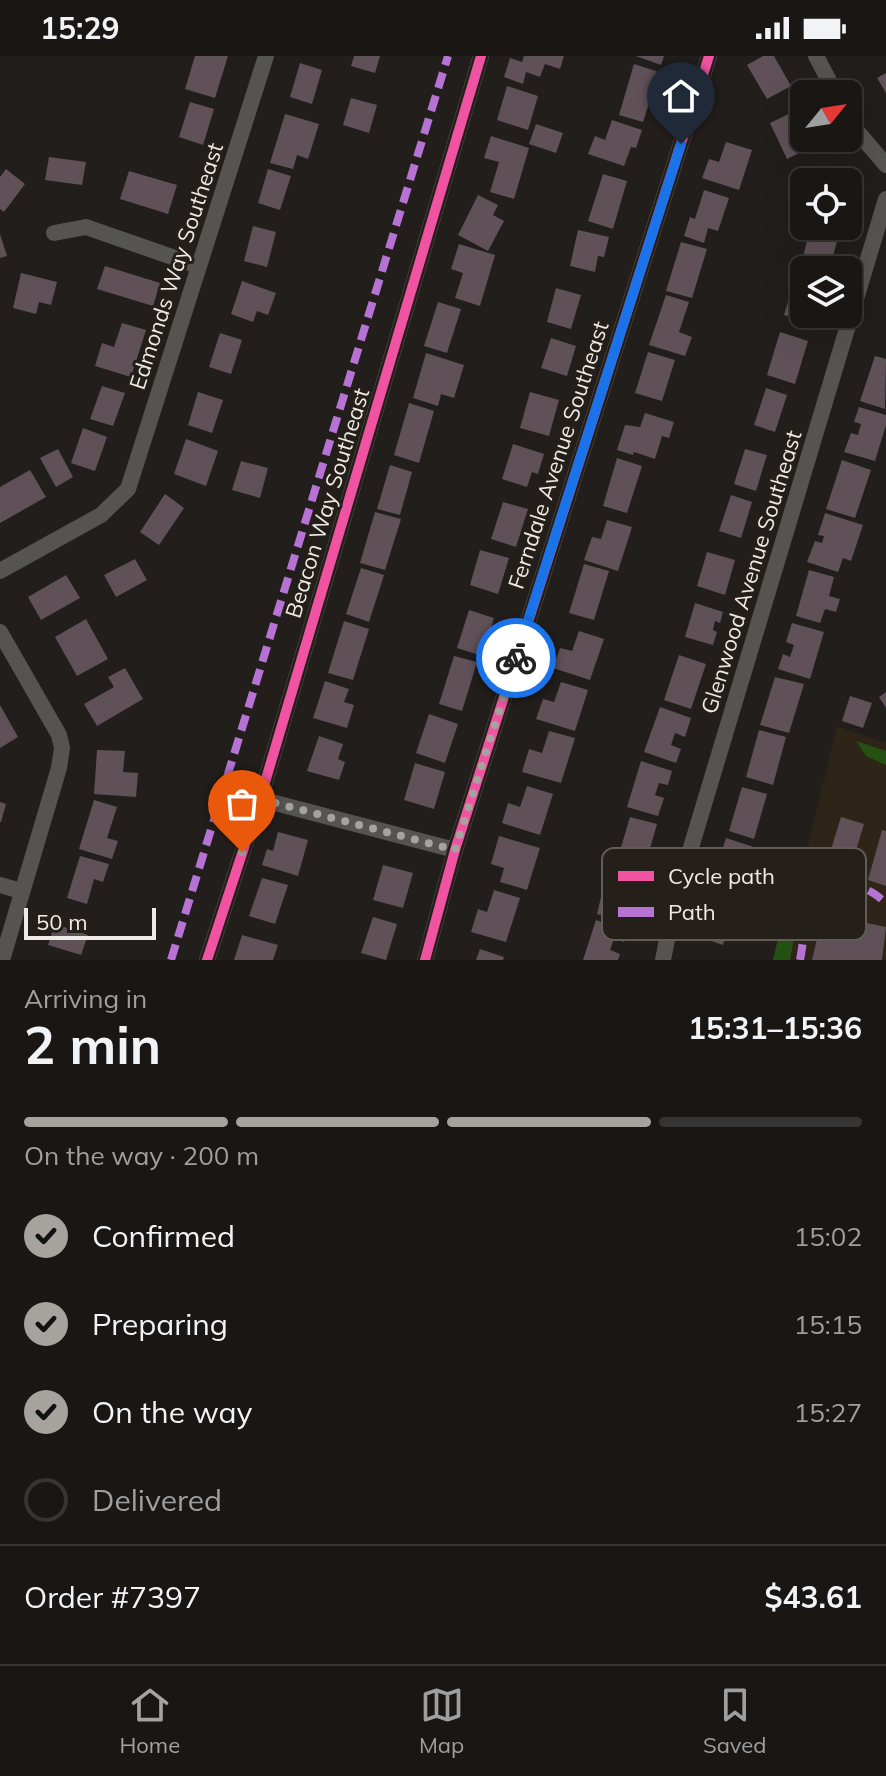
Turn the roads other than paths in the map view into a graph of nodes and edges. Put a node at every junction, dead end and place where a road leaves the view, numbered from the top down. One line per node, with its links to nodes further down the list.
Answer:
1 (266, 56): 10 (street, Edmonds Way Southeast)
2 (481, 56): 13 (street, Beacon Way Southeast)
3 (709, 56): 15 (street, Ferndale Avenue Southeast)
4 (816, 56): 5 (street)
5 (829, 80)
6 (862, 137): 7 (street)
7 (886, 165)
8 (886, 199): 14 (street, Glenwood Avenue Southeast)
9 (54, 233): 10 (street)
10 (198, 266): 11 (street, Edmonds Way Southeast)
11 (0, 571)
12 (0, 632): 17 (street)
13 (260, 799): 15 (street); 20 (street, Beacon Way Southeast)
14 (691, 848)
15 (455, 850): 21 (street, Ferndale Avenue Southeast)
16 (0, 885): 17 (street)
17 (21, 891): 19 (street)
18 (667, 940): 22 (street, Glenwood Avenue Southeast)
19 (2, 960)
20 (207, 960)
21 (425, 960)
22 (663, 960)

